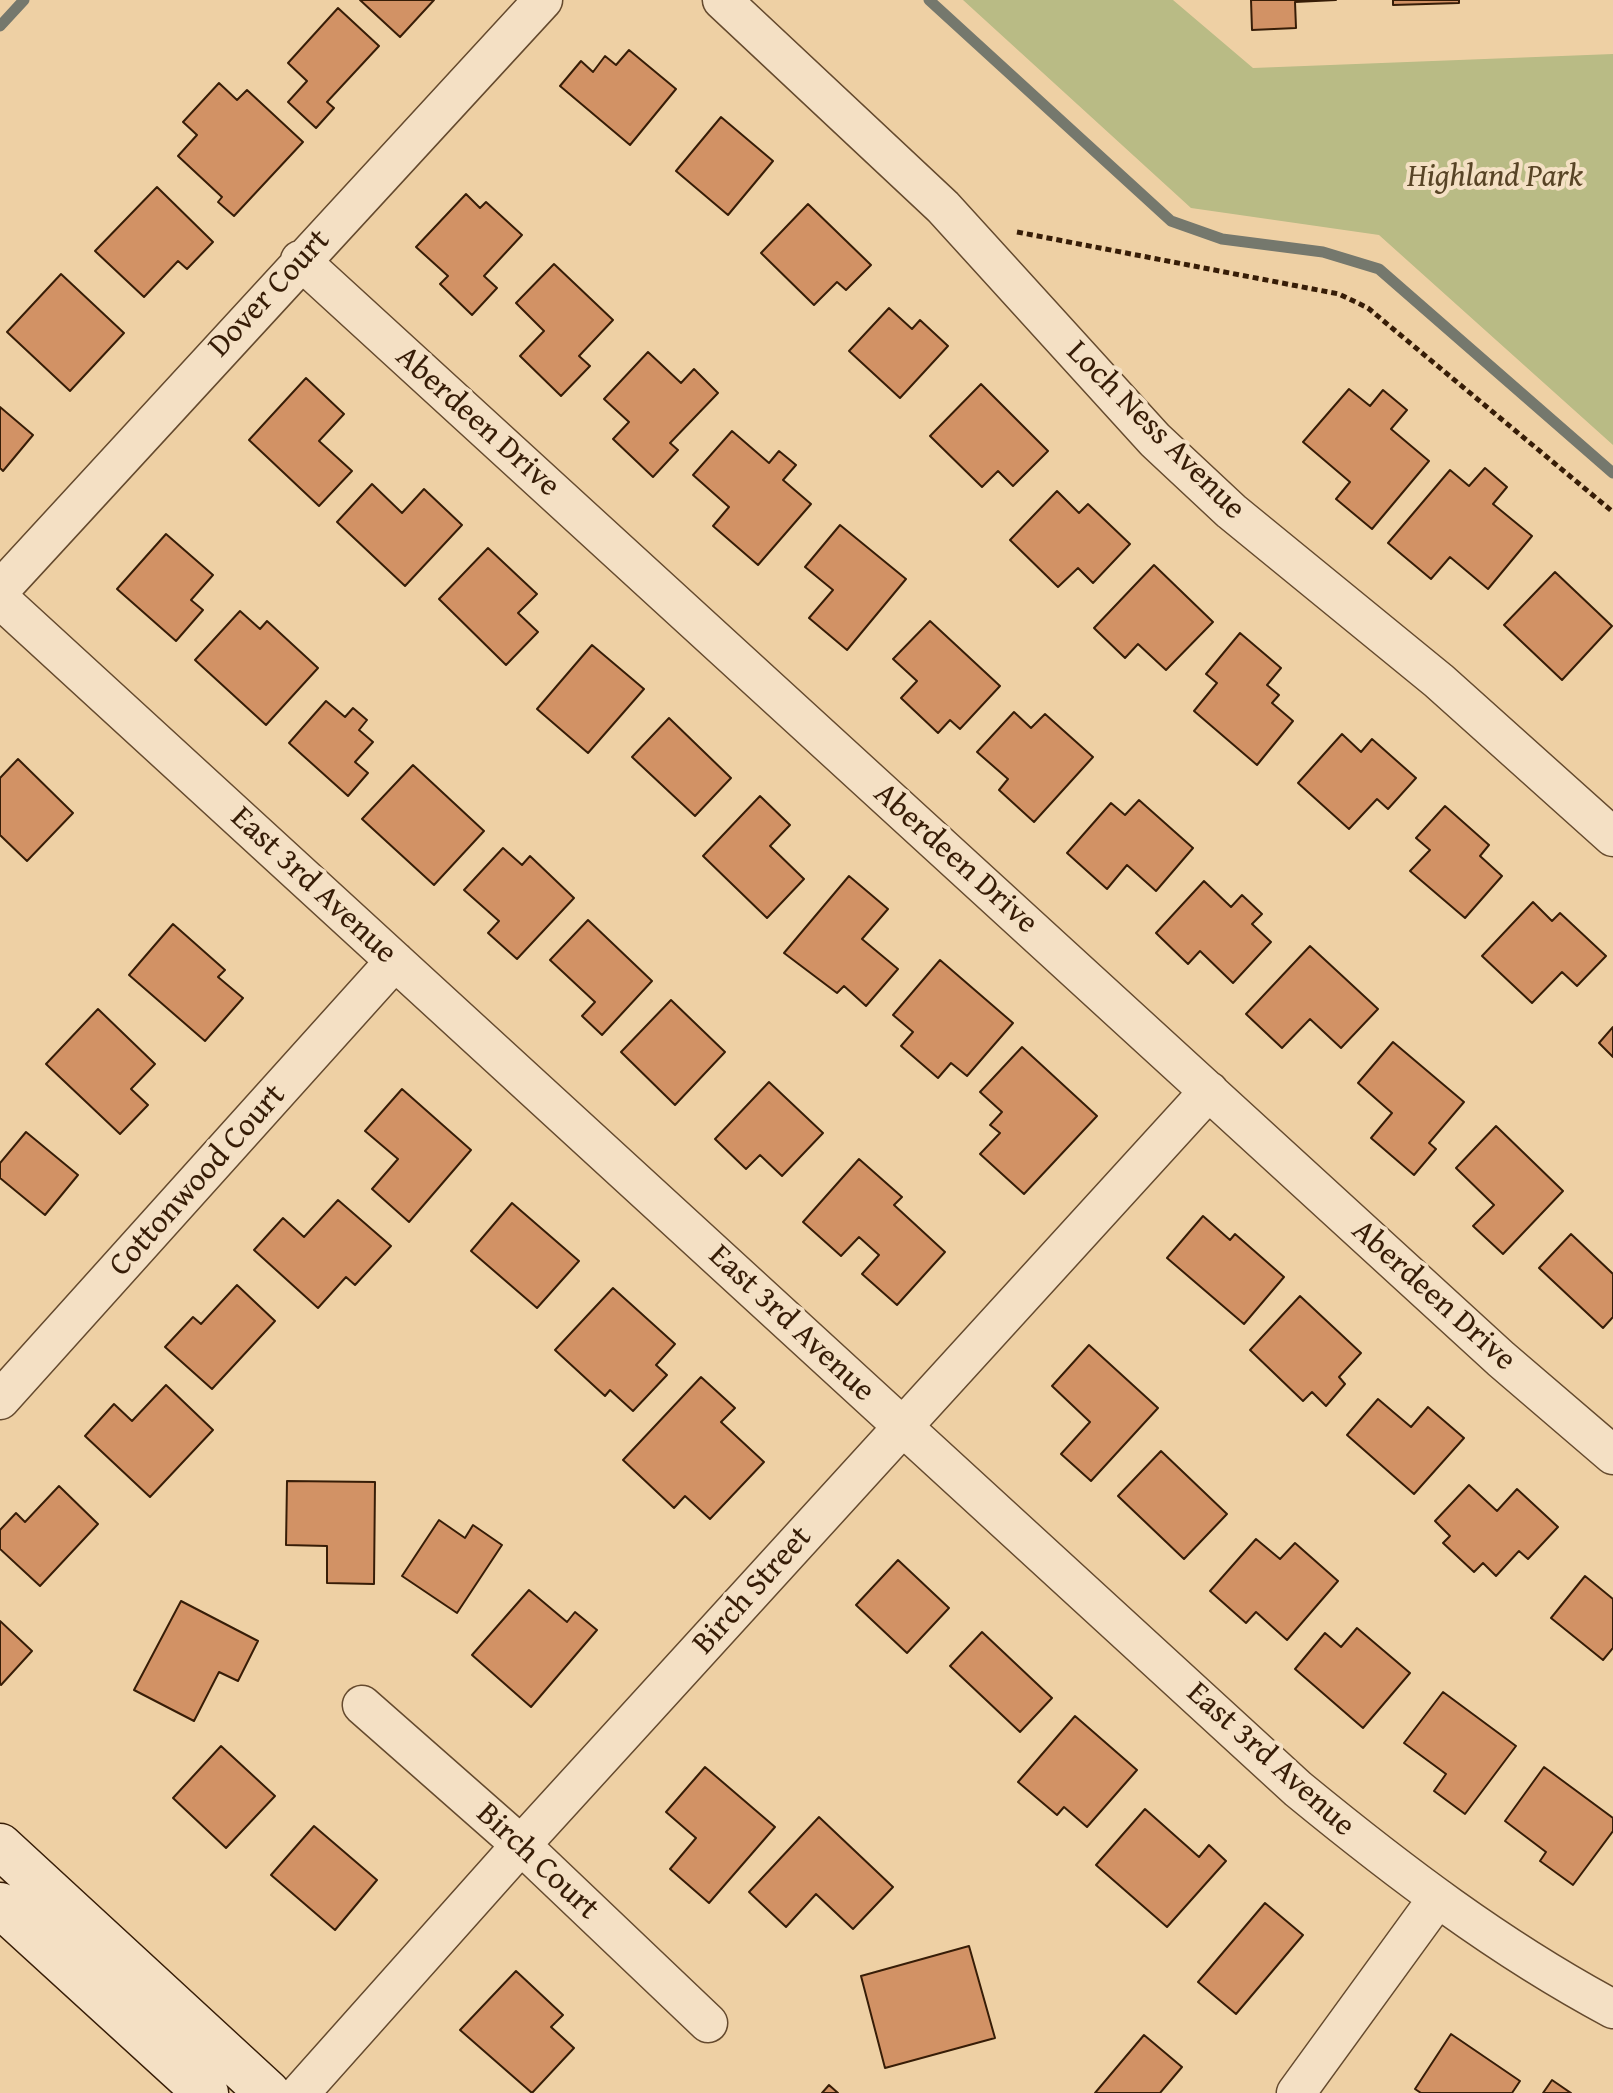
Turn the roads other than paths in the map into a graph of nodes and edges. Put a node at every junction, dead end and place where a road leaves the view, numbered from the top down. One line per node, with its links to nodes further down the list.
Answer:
1 (543, 0): 3 (street, Dover Court)
2 (722, 0): 6 (street, Loch Ness Avenue)
3 (300, 260): 4 (street, Dover Court); 8 (street, Aberdeen Drive)
4 (0, 590)
5 (0, 599): 7 (street, East 3rd Avenue)
6 (1613, 837)
7 (395, 961): 9 (street, Cottonwood Court); 10 (street, East 3rd Avenue)
8 (1209, 1091): 10 (street, Birch Street); 11 (street, Aberdeen Drive)
9 (0, 1400)
10 (904, 1427): 13 (street, Birch Street); 15 (street, East 3rd Avenue)
11 (1613, 1455)
12 (362, 1705): 13 (street, Birch Court)
13 (521, 1845): 18 (street, Birch Court); 21 (street, Birch Street)
14 (0, 1846): 20 (main road)
15 (1437, 1899): 17 (street, East 3rd Avenue); 22 (street)
16 (0, 1905): 19 (main road)
17 (1613, 2009)
18 (708, 2023)
19 (206, 2093)
20 (268, 2093)
21 (300, 2093)
22 (1296, 2093)

